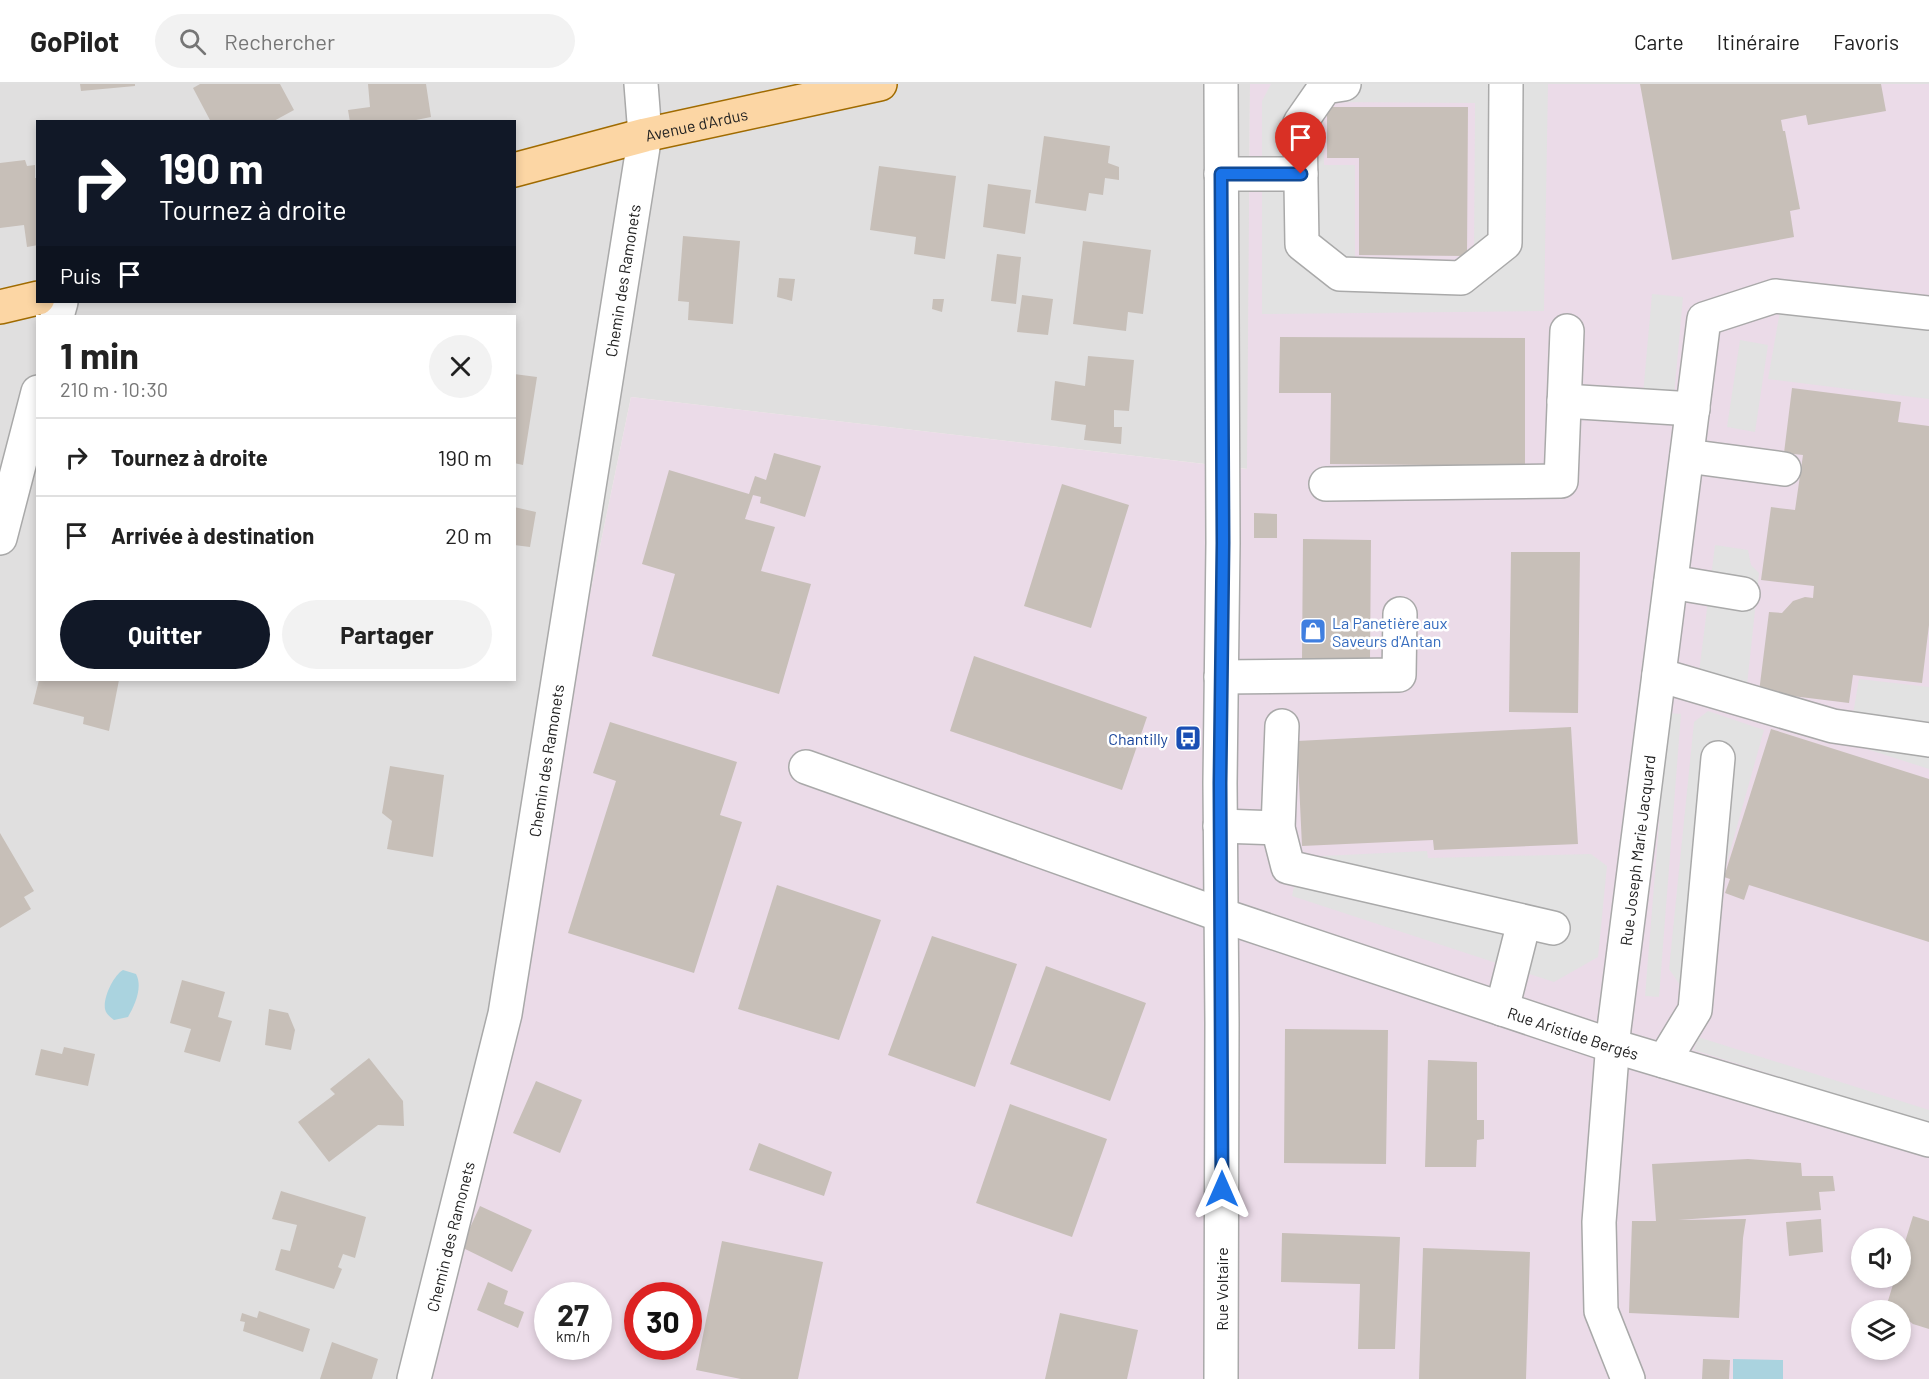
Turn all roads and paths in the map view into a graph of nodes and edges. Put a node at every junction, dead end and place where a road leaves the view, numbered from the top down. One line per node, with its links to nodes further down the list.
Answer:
1 (641, 84): 6 (street, Chemin des Ramonets)
2 (880, 84): 6 (main road, Avenue d'Ardus)
3 (1221, 84): 8 (street, Rue Voltaire)
4 (1344, 84): 9 (street)
5 (1506, 84): 9 (street)
6 (645, 135): 7 (main road, Avenue d'Ardus); 37 (street, Chemin des Ramonets)
7 (516, 169)
8 (1221, 174): 9 (street); 25 (street, Rue Voltaire)
9 (1301, 174)
10 (36, 298): 11 (main road)
11 (0, 307)
12 (1929, 313): 16 (street, Rue Joseph Marie Jacquard)
13 (1567, 331): 15 (street)
14 (36, 400): 20 (street)
15 (1564, 401): 16 (street); 19 (street)
16 (1693, 409): 17 (street, Rue Joseph Marie Jacquard)
17 (1687, 456): 18 (street); 21 (street, Rue Joseph Marie Jacquard)
18 (1784, 469)
19 (1326, 484)
20 (0, 537)
21 (1671, 582): 22 (street); 24 (street, Rue Joseph Marie Jacquard)
22 (1743, 594)
23 (1400, 614): 25 (street)
24 (1659, 675): 27 (street); 34 (street, Rue Joseph Marie Jacquard)
25 (1221, 677): 30 (street, Rue Voltaire)
26 (1282, 726): 31 (street)
27 (1929, 740)
28 (1718, 758): 35 (street)
29 (806, 767): 32 (street, Rue Aristide Bergés)
30 (1220, 826): 31 (street); 32 (street, Rue Voltaire)
31 (1278, 828): 33 (street)
32 (1221, 915): 33 (street, Rue Aristide Bergés); 38 (street, Rue Voltaire)
33 (1502, 1009): 34 (street, Rue Aristide Bergés)
34 (1613, 1046): 35 (street, Rue Aristide Bergés); 39 (street, Rue Joseph Marie Jacquard)
35 (1664, 1061): 36 (street, Rue Aristide Bergés)
36 (1929, 1140)
37 (414, 1379)
38 (1221, 1379)
39 (1628, 1379)

